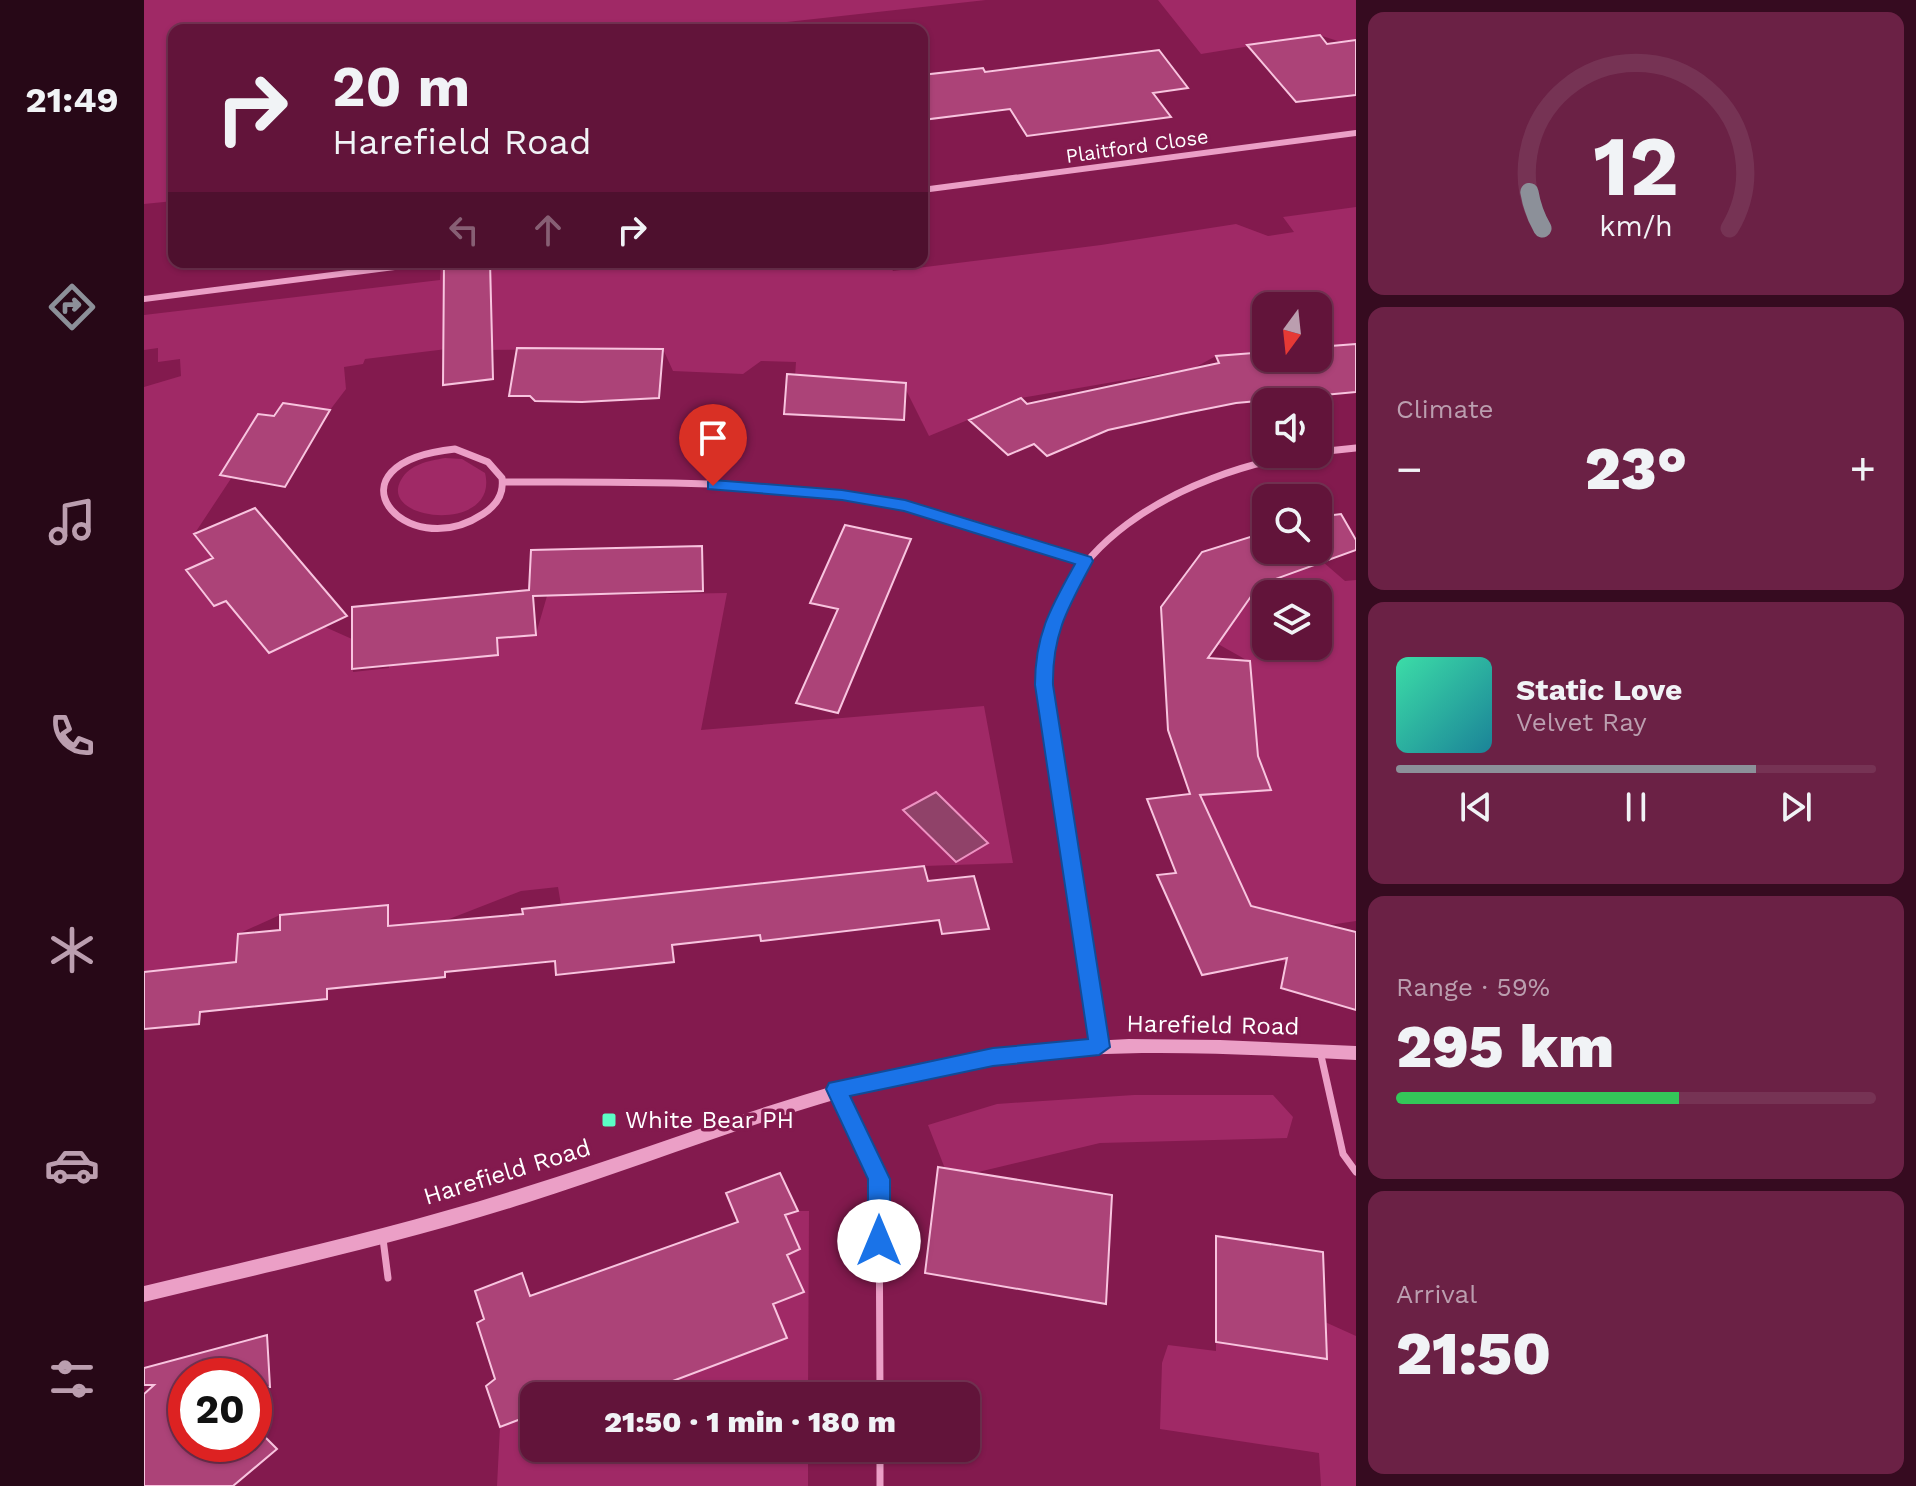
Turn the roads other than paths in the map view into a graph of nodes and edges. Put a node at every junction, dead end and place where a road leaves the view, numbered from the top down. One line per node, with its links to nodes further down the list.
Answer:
1 (1356, 133): 2 (street, Plaitford Close)
2 (928, 189)
3 (387, 268): 4 (street)
4 (144, 299)
5 (1356, 448): 6 (street)
6 (1332, 451)
7 (1252, 466): 9 (street)
8 (503, 482): 8 (street); 9 (street)
9 (1085, 561): 10 (street)
10 (1099, 1047): 11 (street, Harefield Road); 13 (street, Harefield Road)
11 (1320, 1051): 12 (street, Harefield Road); 14 (lane)
12 (1356, 1053)
13 (836, 1089): 15 (street, Harefield Road); 18 (lane)
14 (1356, 1172)
15 (382, 1235): 16 (lane); 17 (street, Harefield Road)
16 (388, 1278)
17 (144, 1294)
18 (880, 1382)
19 (880, 1462): 20 (lane)
20 (880, 1486)

